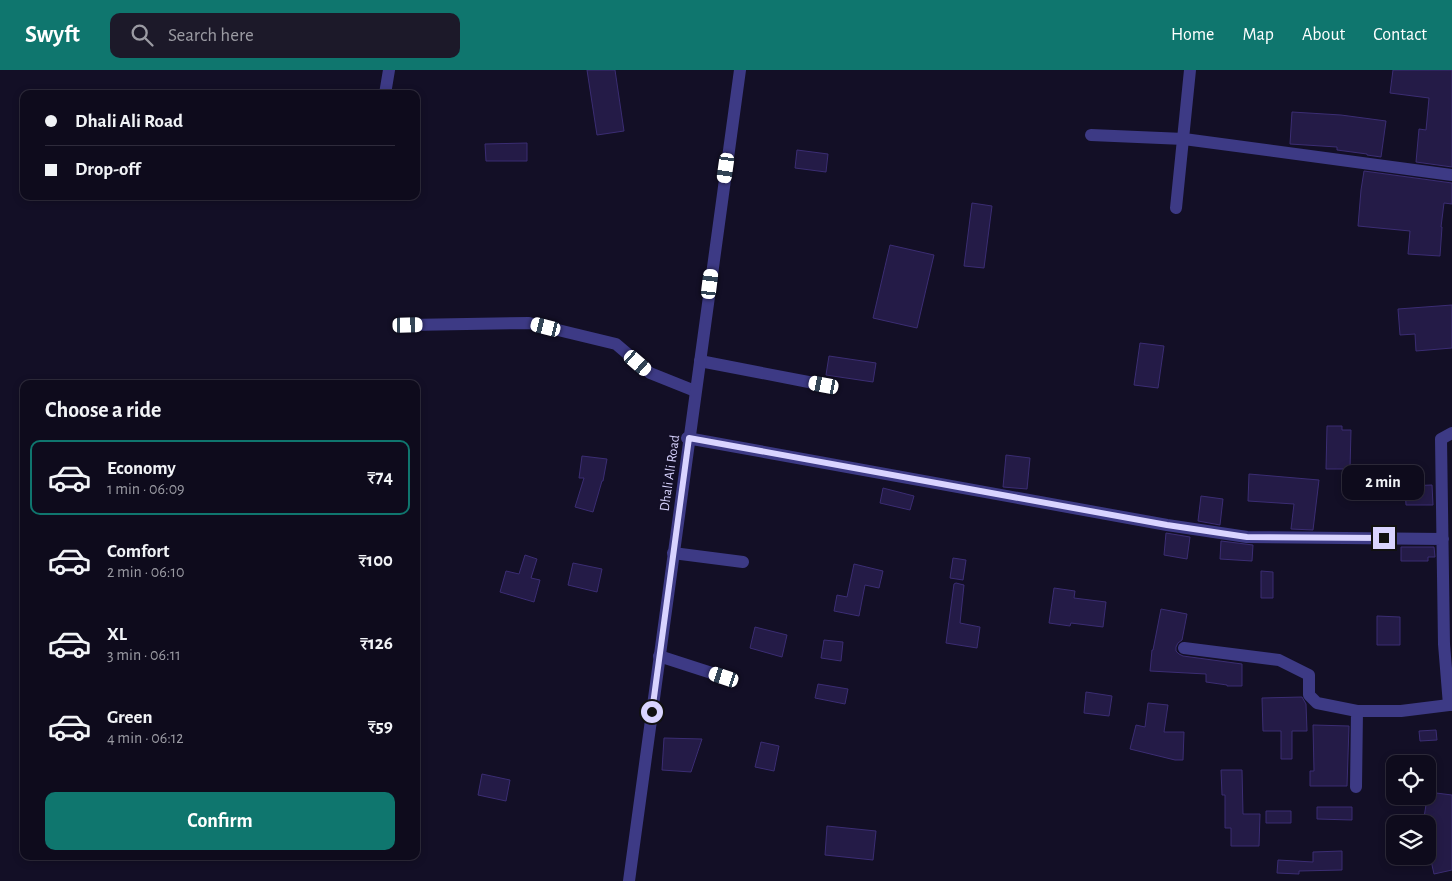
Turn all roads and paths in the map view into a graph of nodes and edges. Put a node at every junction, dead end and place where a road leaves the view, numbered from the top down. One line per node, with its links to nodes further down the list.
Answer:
1 (389, 70): 4 (street)
2 (740, 70): 10 (street, Dhali Ali Road)
3 (1190, 70): 6 (street)
4 (386, 90)
5 (1091, 135): 6 (street)
6 (1184, 139): 7 (street); 8 (street)
7 (1452, 175)
8 (1176, 208)
9 (408, 325): 12 (street)
10 (700, 360): 11 (street); 12 (street, Dhali Ali Road)
11 (824, 385)
12 (695, 391): 14 (street, Dhali Ali Road)
13 (1452, 433): 15 (street)
14 (688, 438): 15 (street); 16 (street, Dhali Ali Road)
15 (1443, 539): 21 (street)
16 (673, 554): 17 (street); 19 (street, Dhali Ali Road)
17 (743, 562)
18 (1184, 648): 22 (street)
19 (659, 656): 20 (street); 24 (street, Dhali Ali Road)
20 (724, 677)
21 (1450, 705): 22 (street)
22 (1356, 711): 23 (street)
23 (1356, 786)
24 (628, 881)

